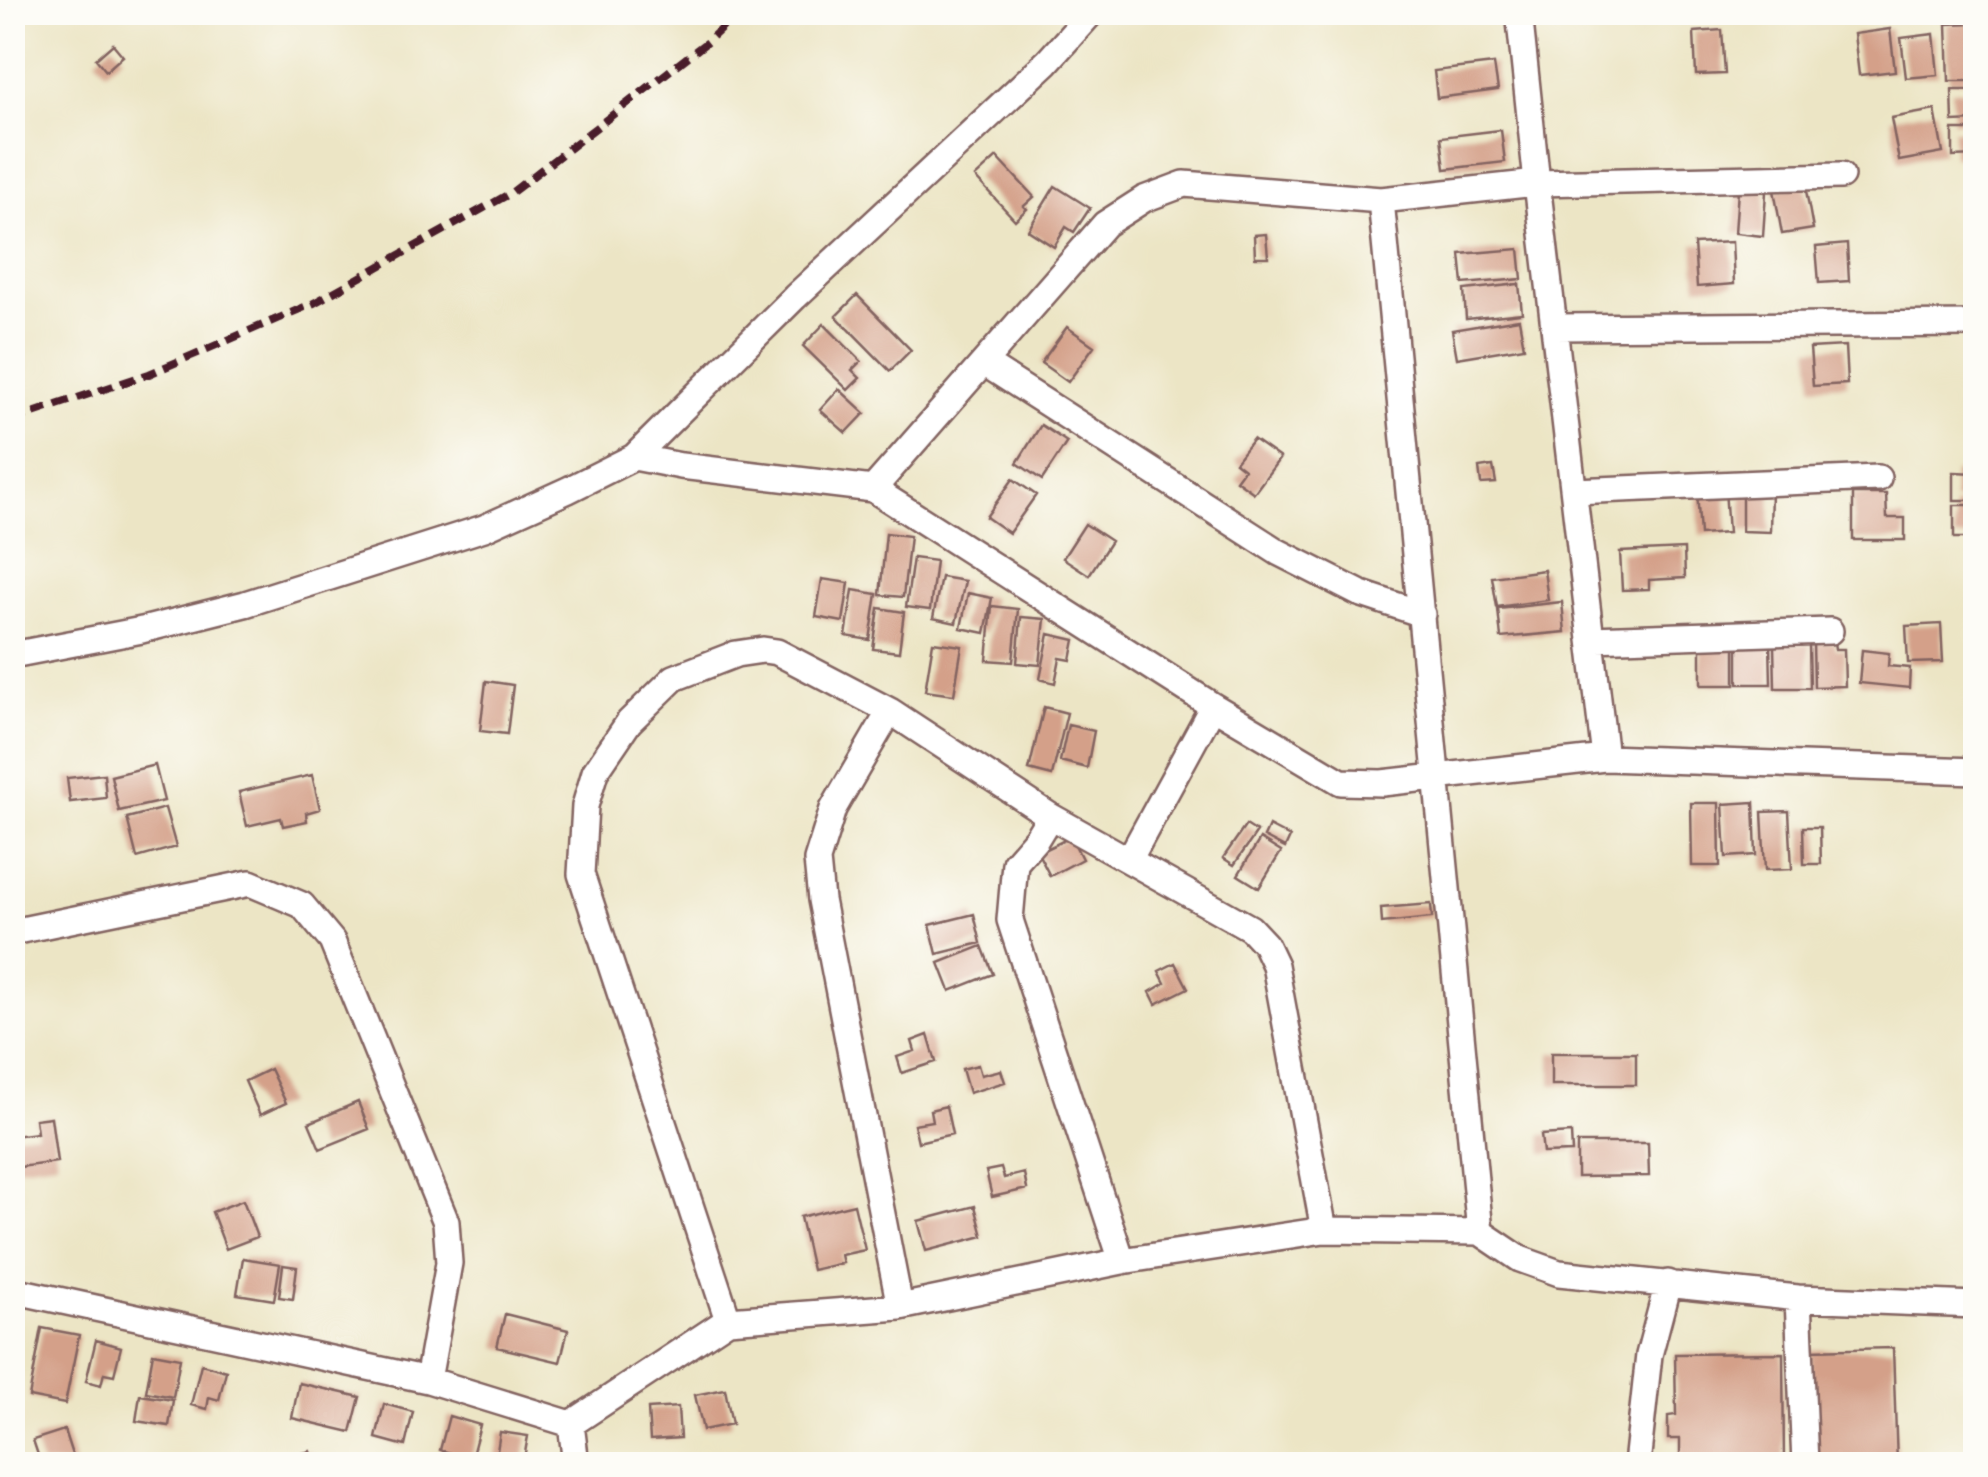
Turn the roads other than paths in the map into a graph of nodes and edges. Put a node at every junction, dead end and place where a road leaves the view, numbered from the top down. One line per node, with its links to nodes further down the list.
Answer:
1 (1092, 12): 9 (street)
2 (1520, 12): 4 (street)
3 (1841, 176): 4 (street)
4 (1537, 182): 5 (street); 7 (street)
5 (1381, 200): 8 (street); 13 (street)
6 (1976, 324): 7 (street)
7 (1554, 327): 12 (street)
8 (984, 363): 11 (street); 13 (street)
9 (634, 457): 11 (street); 16 (street)
10 (1878, 478): 12 (street)
11 (872, 489): 17 (street)
12 (1574, 491): 15 (street)
13 (1422, 614): 21 (street)
14 (1830, 631): 15 (street)
15 (1591, 639): 19 (street)
16 (12, 655)
17 (1213, 706): 21 (street); 23 (street)
18 (890, 711): 22 (street); 32 (street); 33 (street)
19 (1606, 758): 20 (street); 21 (street)
20 (1976, 770)
21 (1438, 778): 26 (street)
22 (1050, 816): 23 (street); 27 (street)
23 (1129, 860): 25 (street)
24 (12, 932): 34 (street)
25 (1324, 1230): 26 (street); 27 (street)
26 (1480, 1232): 28 (street)
27 (1122, 1262): 32 (street)
28 (1668, 1283): 30 (street); 37 (street)
29 (12, 1290): 34 (street)
30 (1798, 1298): 31 (street); 38 (street)
31 (1976, 1306)
32 (900, 1307): 33 (street)
33 (728, 1320): 35 (street)
34 (428, 1380): 35 (street)
35 (571, 1424): 36 (street)
36 (576, 1464)
37 (1637, 1464)
38 (1804, 1464)

